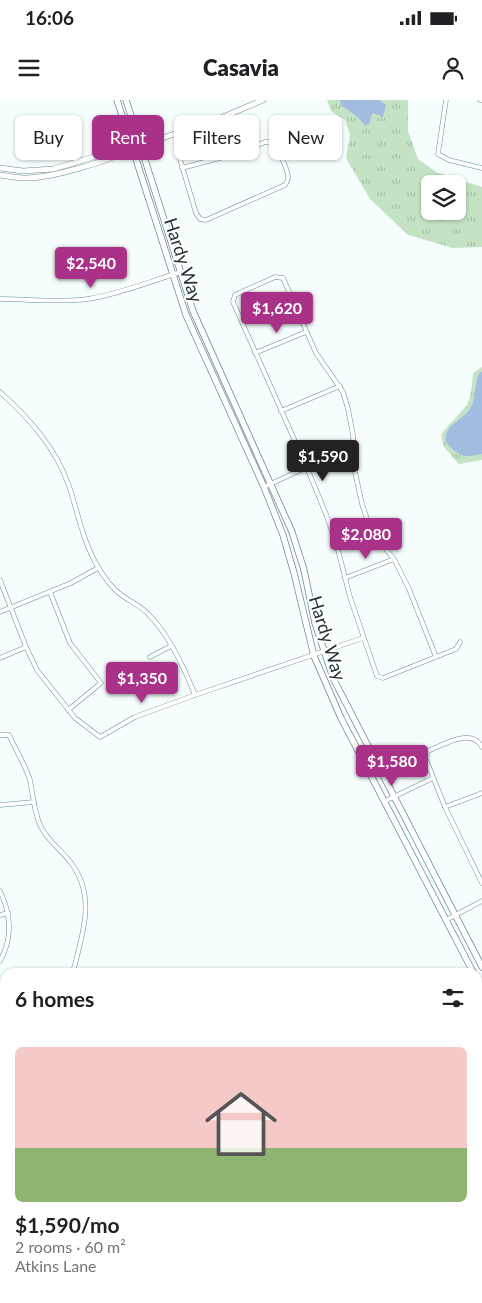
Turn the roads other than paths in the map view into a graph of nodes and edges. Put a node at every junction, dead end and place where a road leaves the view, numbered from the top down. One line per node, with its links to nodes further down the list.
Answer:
1 (117, 100): 5 (main road, Hardy Way)
2 (126, 100): 6 (main road, Hardy Way)
3 (263, 100): 7 (street)
4 (446, 100): 17 (street)
5 (122, 115)
6 (131, 115)
7 (228, 115)
8 (259, 145): 16 (street)
9 (92, 157): 15 (street)
10 (102, 160): 18 (street)
11 (136, 160): 20 (main road, Hardy Way)
12 (145, 160): 19 (main road, Hardy Way)
13 (180, 160): 16 (street)
14 (211, 160): 16 (street)
15 (0, 168)
16 (182, 168)
17 (482, 168)
18 (0, 175)
19 (181, 272): 20 (street); 29 (main road, Hardy Way)
20 (172, 275): 21 (street); 30 (main road, Hardy Way)
21 (0, 299)
22 (306, 332): 23 (street); 23 (street); 24 (street)
23 (256, 353): 26 (street)
24 (340, 386): 26 (street); 27 (street)
25 (0, 392): 32 (street)
26 (281, 411): 28 (street)
27 (354, 449): 28 (street); 31 (street)
28 (307, 468): 29 (street); 33 (street)
29 (271, 483): 30 (street); 42 (main road, Hardy Way)
30 (264, 487): 43 (main road, Hardy Way)
31 (394, 559): 33 (street); 44 (street)
32 (98, 568): 35 (street); 40 (street)
33 (345, 578): 38 (street)
34 (0, 580): 36 (street)
35 (50, 592): 36 (street); 48 (street)
36 (10, 608): 37 (street); 41 (street)
37 (0, 612)
38 (363, 638): 42 (street); 44 (street)
39 (460, 642): 44 (street)
40 (171, 646): 46 (street); 47 (street)
41 (26, 647): 45 (street); 48 (street)
42 (324, 652): 43 (street); 53 (main road, Hardy Way)
43 (314, 656): 47 (street); 54 (main road, Hardy Way)
44 (436, 657)
45 (0, 658)
46 (150, 658)
47 (195, 695): 48 (street)
48 (68, 710)
49 (0, 735): 55 (street)
50 (482, 747): 51 (street)
51 (433, 778): 53 (street); 57 (street)
52 (482, 793): 57 (street)
53 (393, 797): 54 (street); 64 (main road, Hardy Way)
54 (385, 801): 65 (main road, Hardy Way)
55 (34, 802): 56 (street); 68 (street)
56 (0, 805)
57 (445, 808): 58 (street)
58 (480, 873): 59 (street)
59 (482, 883)
60 (0, 891): 62 (street)
61 (482, 901): 64 (street)
62 (8, 914): 63 (street); 66 (street)
63 (0, 915)
64 (455, 915): 65 (street); 67 (main road, Hardy Way)
65 (446, 920): 69 (main road, Hardy Way)
66 (0, 961)
67 (482, 967)
68 (74, 968)
69 (471, 968)

